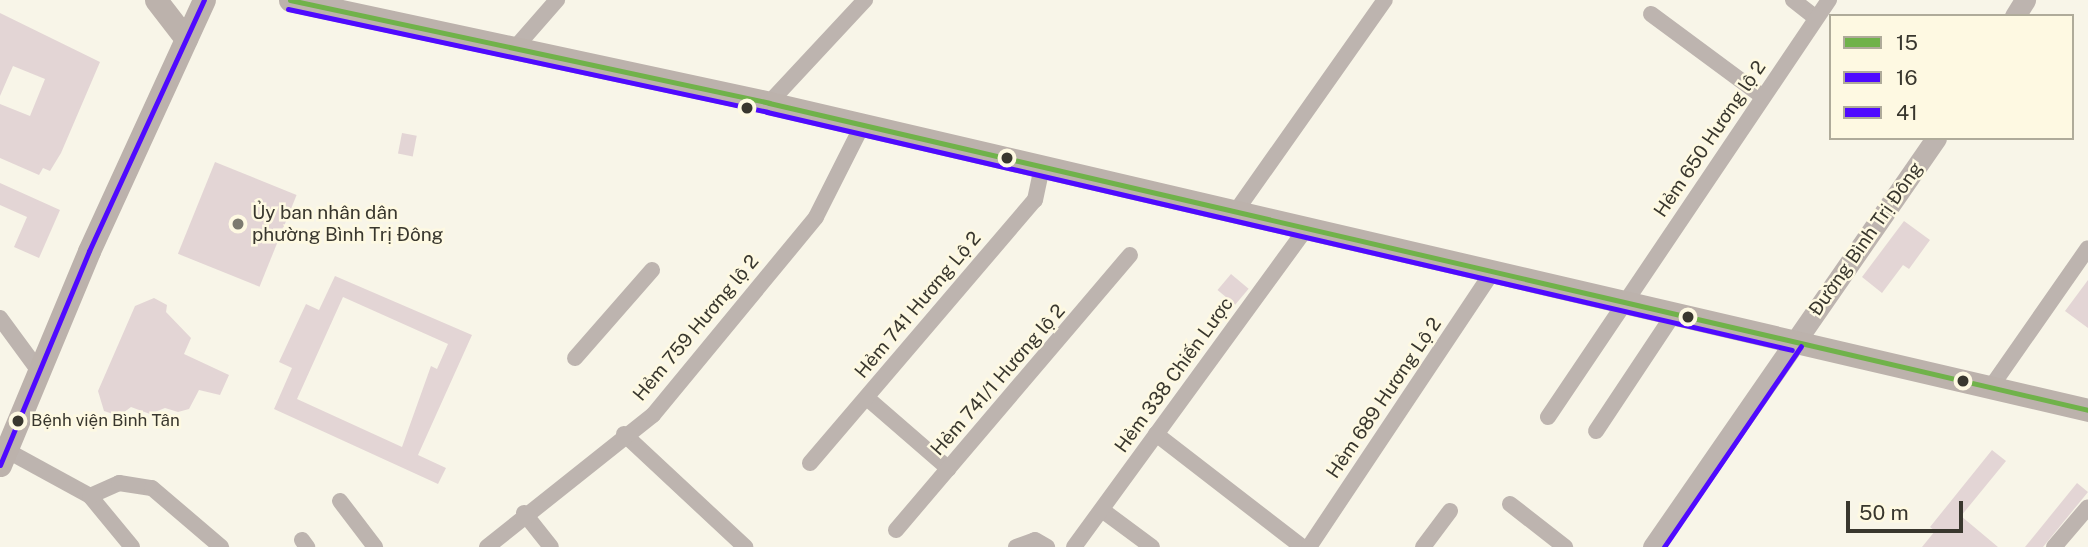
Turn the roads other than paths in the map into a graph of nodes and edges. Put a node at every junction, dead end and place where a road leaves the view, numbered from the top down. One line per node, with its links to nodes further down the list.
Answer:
1 (156, 0): 11 (main road)
2 (204, 0): 11 (main road)
3 (290, 0): 12 (main road)
4 (557, 0): 12 (street)
5 (865, 0): 14 (street)
6 (1385, 0): 18 (street)
7 (1793, 0): 10 (street)
8 (1829, 0): 10 (street, Hẻm 650 Hương lộ 2)
9 (1651, 14): 13 (street)
10 (1816, 18): 13 (street, Hẻm 650 Hương lộ 2)
11 (186, 39): 29 (main road)
12 (515, 48): 14 (main road)
13 (1763, 97): 24 (street, Hẻm 650 Hương lộ 2)
14 (769, 103): 15 (main road)
15 (862, 126): 17 (main road); 35 (street, Hẻm 759 Hương lộ 2)
16 (1935, 140): 27 (street, Đường Bình Trị Đông)
17 (1042, 166): 18 (main road); 31 (street, Hẻm 741 Hương Lộ 2)
18 (1236, 211): 19 (main road)
19 (1307, 228): 23 (main road); 36 (street, Hẻm 338 Chiến Lược)
20 (2088, 248): 30 (street)
21 (1129, 255): 39 (street, Hẻm 741/1 Hương lộ 2)
22 (652, 270): 28 (street)
23 (1493, 271): 24 (main road); 59 (street, Hẻm 689 Hương Lộ 2)
24 (1625, 301): 25 (main road); 33 (street, Hẻm 650 Hương lộ 2)
25 (1675, 312): 27 (main road); 34 (street)
26 (0, 318): 29 (street)
27 (1794, 341): 30 (main road); 62 (street, Đường Bình Trị Đông)
28 (575, 358)
29 (39, 371): 37 (main road)
30 (1991, 387): 32 (main road)
31 (866, 398): 38 (street, Hẻm 741 Hương Lộ 2); 39 (street)
32 (2088, 410)
33 (1548, 417)
34 (1596, 431)
35 (624, 434): 46 (street, Hẻm 759 Hương lộ 2); 53 (street)
36 (1156, 434): 44 (street, Hẻm 338 Chiến Lược); 58 (street)
37 (3, 458): 40 (street)
38 (810, 463)
39 (949, 469): 47 (street, Hẻm 741/1 Hương lộ 2)
40 (90, 496): 48 (street); 49 (street)
41 (340, 501): 50 (street)
42 (1510, 504): 61 (street)
43 (2088, 507): 63 (street)
44 (1102, 510): 56 (street, Hẻm 338 Chiến Lược); 57 (street)
45 (1450, 512): 60 (street)
46 (524, 513): 51 (street, Hẻm 759 Hương lộ 2); 52 (street)
47 (896, 530)
48 (132, 547)
49 (221, 547)
50 (374, 547)
51 (487, 547)
52 (551, 547)
53 (746, 547)
54 (1016, 547): 55 (street)
55 (1046, 547)
56 (1074, 547)
57 (1152, 547)
58 (1302, 547)
59 (1309, 547)
60 (1423, 547)
61 (1565, 547)
62 (1653, 547)
63 (2054, 547)

